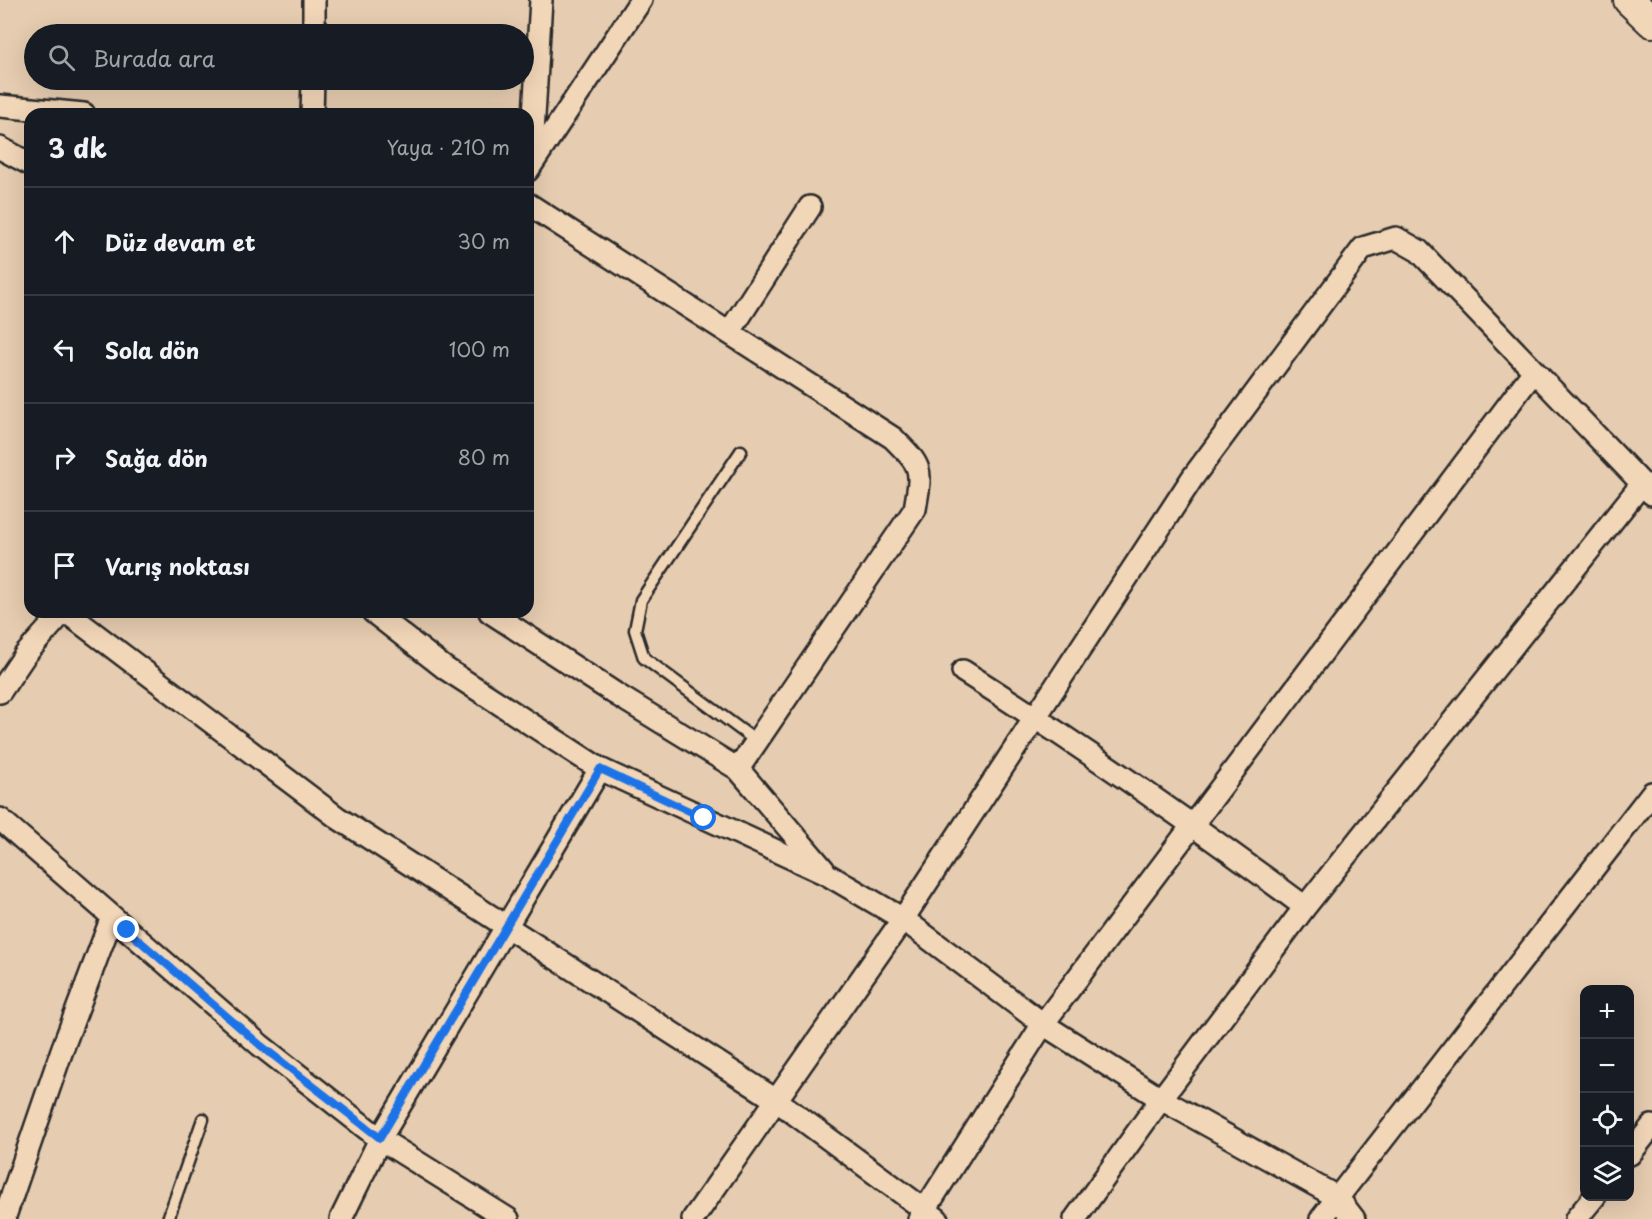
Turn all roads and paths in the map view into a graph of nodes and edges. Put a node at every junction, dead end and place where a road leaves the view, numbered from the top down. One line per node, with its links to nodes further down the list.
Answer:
1 (314, 0): 6 (street)
2 (541, 0): 11 (street)
3 (641, 0): 13 (street)
4 (1629, 0): 5 (main road)
5 (1652, 22)
6 (314, 24)
7 (313, 90): 10 (street)
8 (0, 106): 9 (street)
9 (24, 108)
10 (312, 108)
11 (533, 108)
12 (0, 148): 14 (street)
13 (534, 160)
14 (24, 161)
15 (810, 207): 17 (street)
16 (534, 208): 17 (street)
17 (729, 333): 28 (street)
18 (1534, 371): 20 (street); 27 (street); 33 (street)
19 (741, 451): 28 (lane)
20 (1648, 488): 35 (street)
21 (59, 618): 26 (street)
22 (72, 618): 38 (street)
23 (381, 618): 29 (street)
24 (499, 618): 30 (street)
25 (963, 671): 27 (street)
26 (0, 692)
27 (1036, 717): 33 (street); 37 (street)
28 (756, 741): 30 (street)
29 (600, 769): 34 (street); 38 (street)
30 (738, 769): 34 (street)
31 (1652, 793): 46 (street)
32 (0, 819): 36 (street)
33 (1193, 824): 35 (street); 39 (street)
34 (828, 875): 37 (street)
35 (1305, 907): 40 (street)
36 (112, 917): 44 (street); 49 (street)
37 (903, 919): 39 (street); 41 (street)
38 (506, 926): 41 (street); 44 (street)
39 (1043, 1024): 40 (street); 48 (street)
40 (1161, 1099): 46 (street); 54 (street)
41 (776, 1100): 48 (street); 53 (street)
42 (203, 1119): 50 (lane)
43 (1652, 1126): 45 (street)
44 (380, 1138): 51 (street); 52 (street)
45 (1634, 1148)
46 (1337, 1197): 55 (street); 56 (street)
47 (1592, 1201): 57 (street)
48 (927, 1216)
49 (4, 1219)
50 (168, 1219)
51 (341, 1219)
52 (508, 1219)
53 (693, 1219)
54 (1076, 1219)
55 (1321, 1219)
56 (1354, 1219)
57 (1576, 1219)

